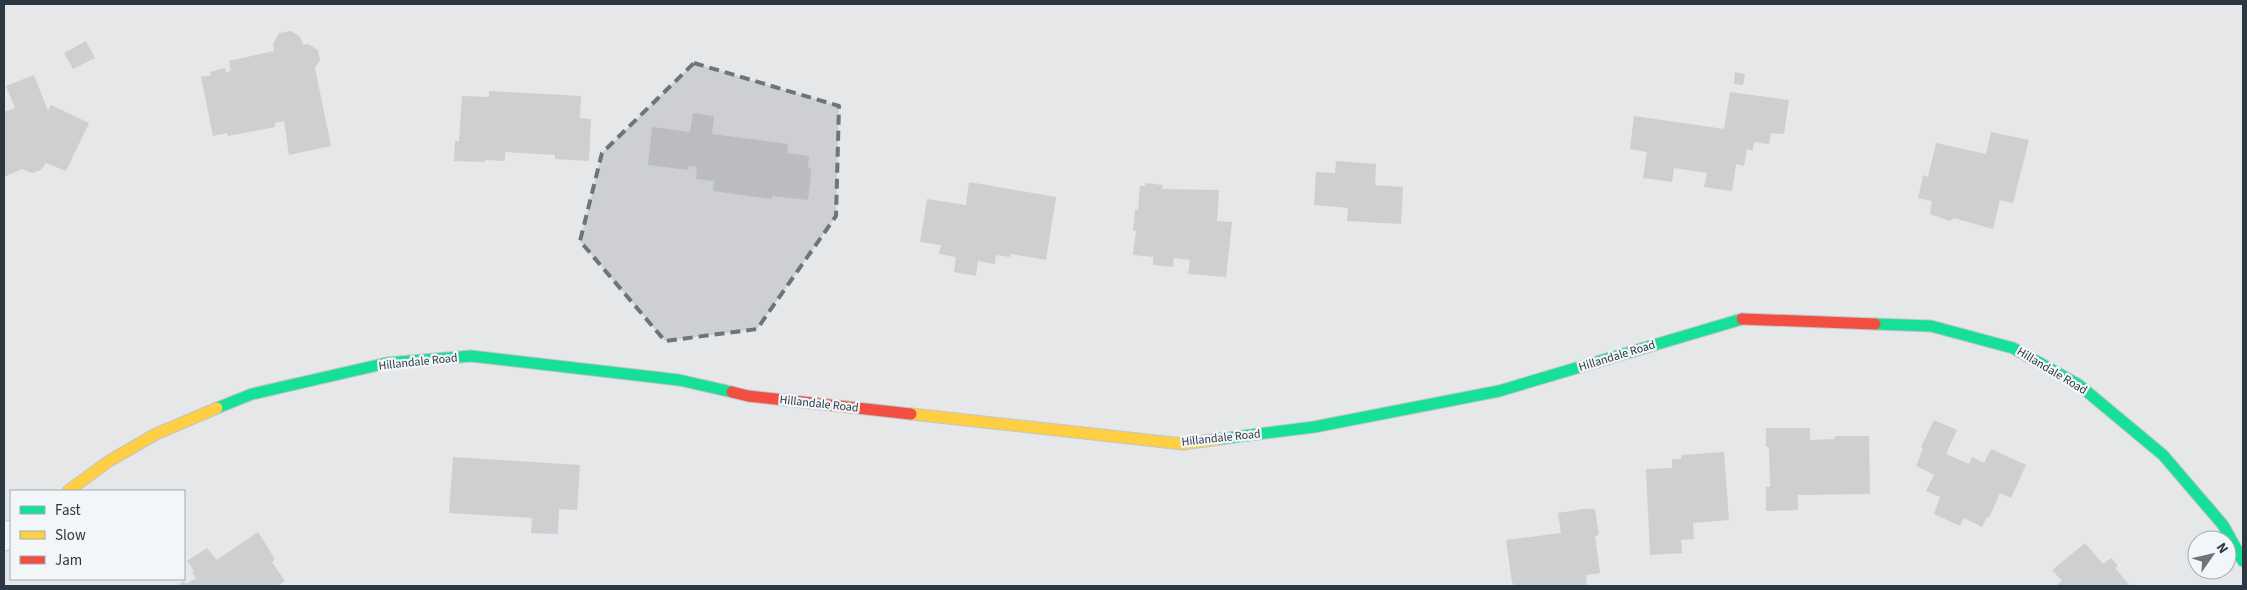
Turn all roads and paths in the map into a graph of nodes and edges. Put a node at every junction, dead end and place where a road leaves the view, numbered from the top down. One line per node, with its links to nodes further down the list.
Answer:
1 (69, 490): 2 (street, Hillandale Road)
2 (2243, 561)

